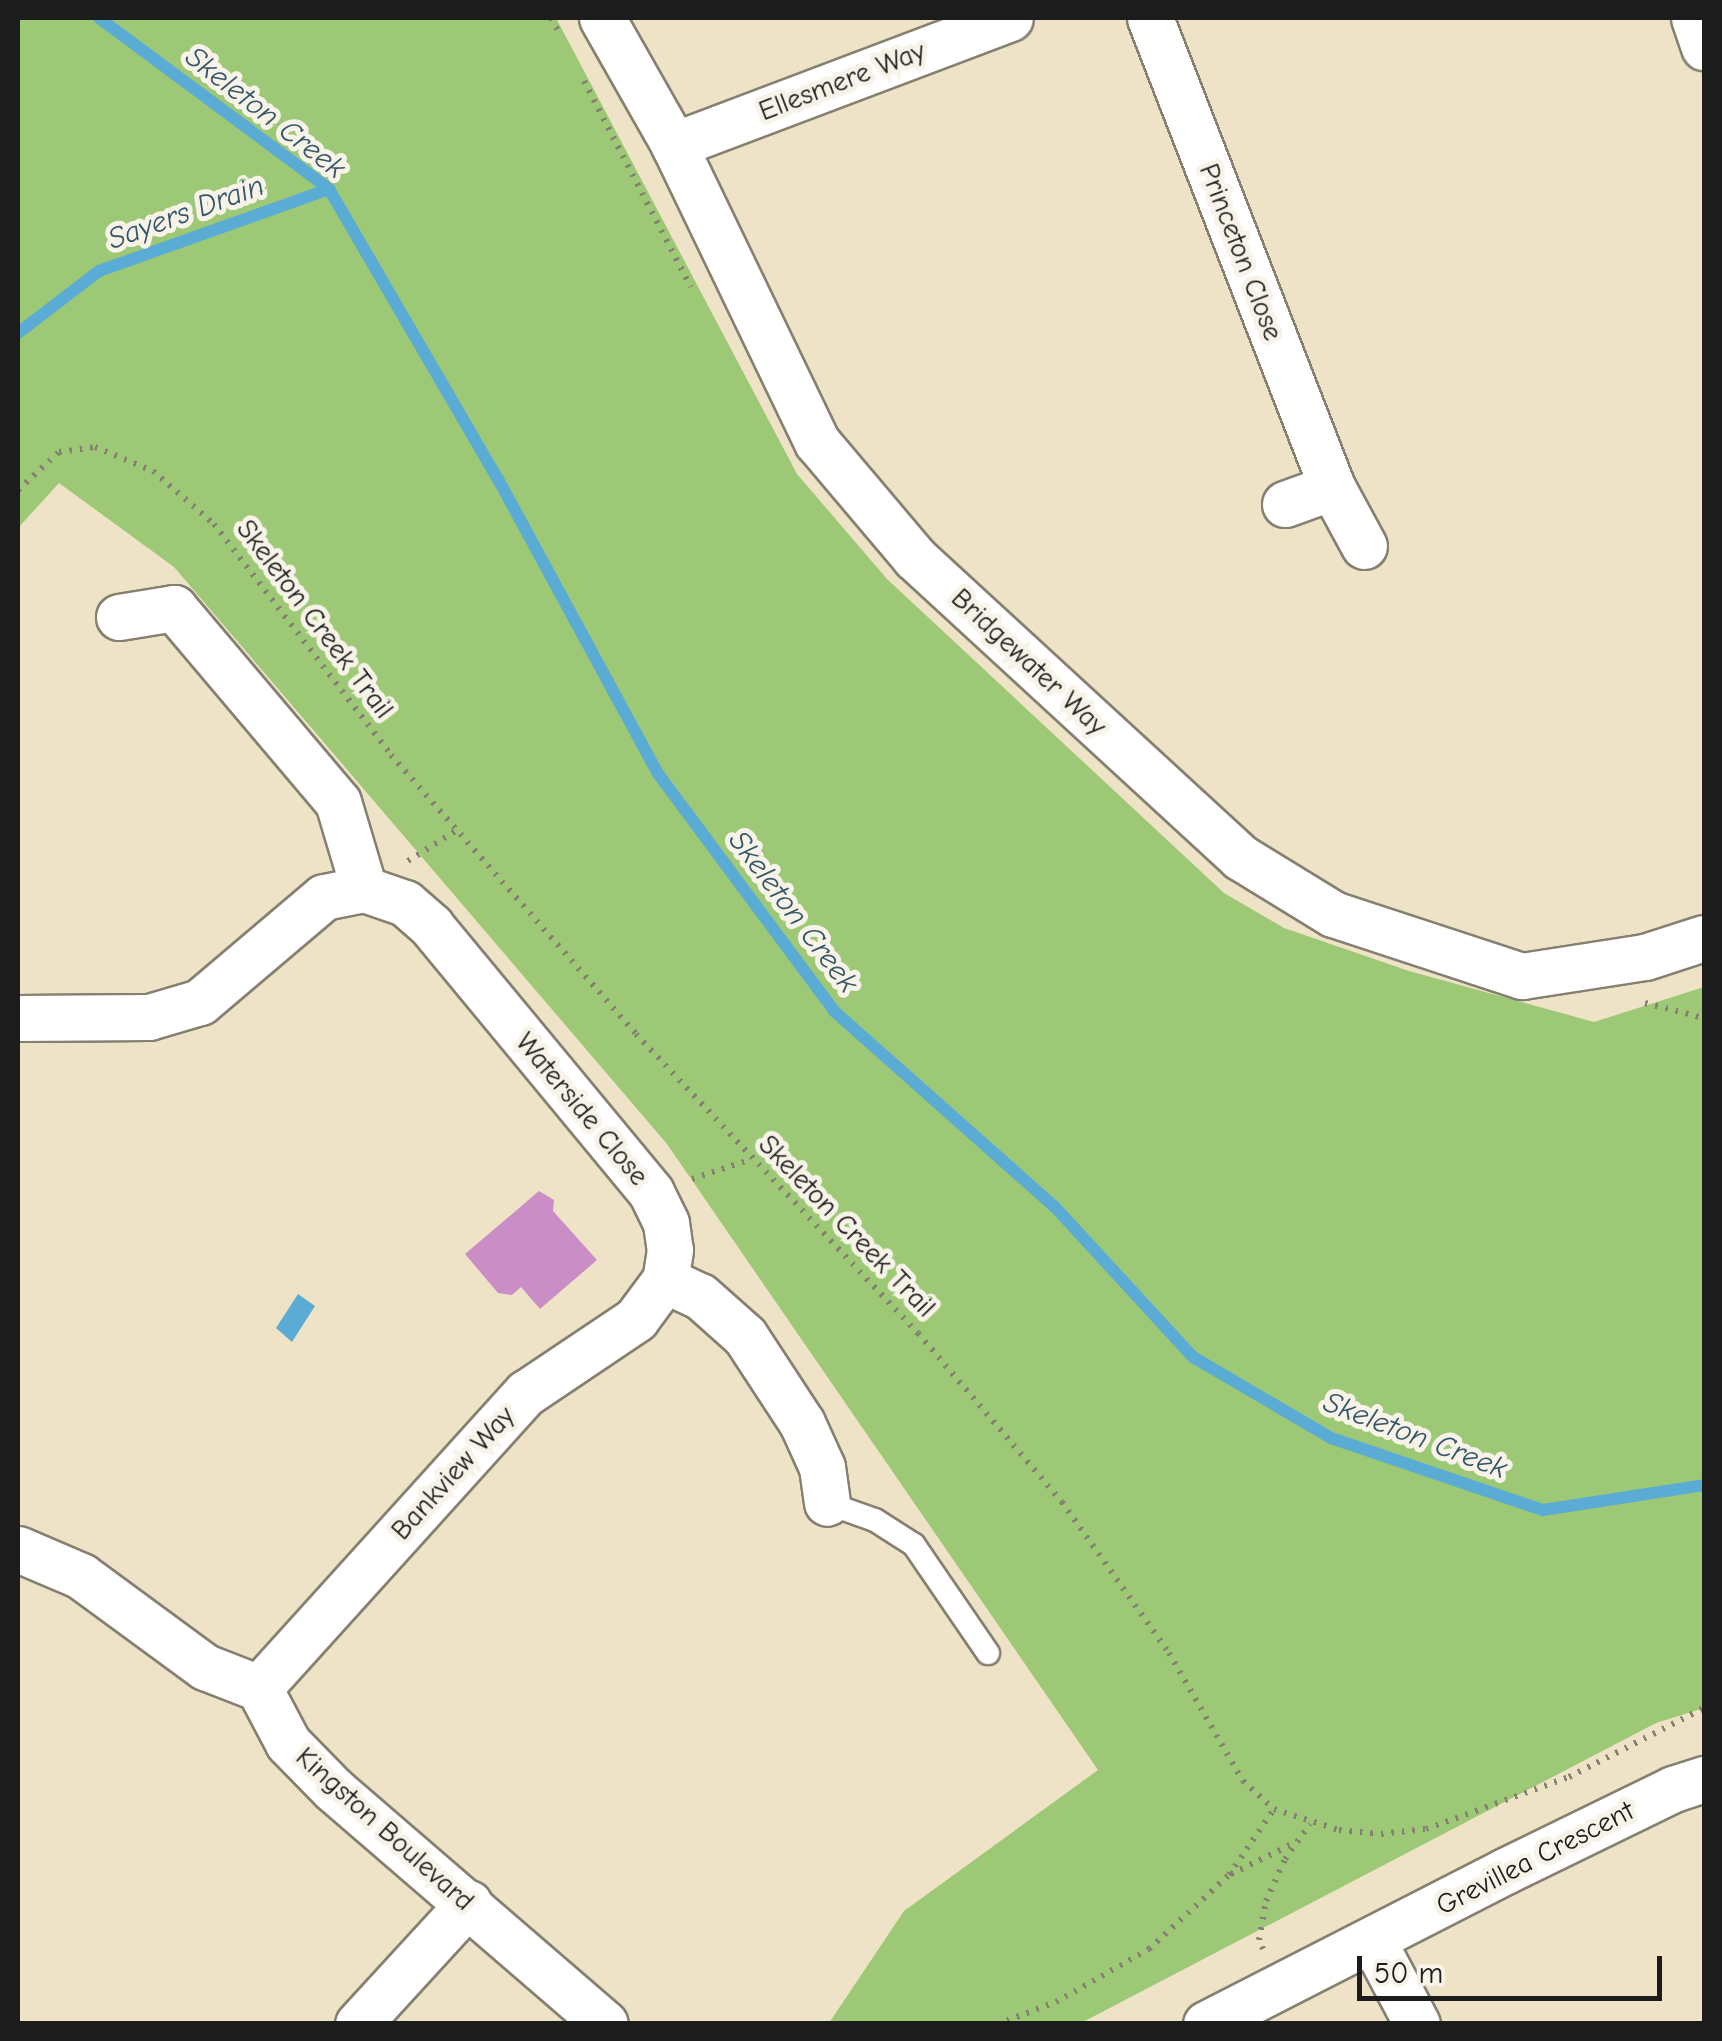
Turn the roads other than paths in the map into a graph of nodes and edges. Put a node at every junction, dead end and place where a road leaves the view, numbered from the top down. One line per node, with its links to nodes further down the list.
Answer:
1 (602, 18): 6 (street, Bridgewater Way)
2 (1010, 18): 6 (street, Ellesmere Way)
3 (1150, 18): 7 (street, Princeton Close)
4 (1694, 18): 5 (street)
5 (1704, 48)
6 (674, 145): 12 (street, Bridgewater Way)
7 (1332, 487): 8 (street); 9 (street, Princeton Close)
8 (1284, 504)
9 (1364, 546)
10 (119, 617): 11 (street)
11 (364, 890): 13 (street); 14 (street, Waterside Close)
12 (1704, 938)
13 (18, 1018)
14 (665, 1280): 15 (street); 18 (street, Bankview Way)
15 (827, 1503): 17 (lane)
16 (18, 1549): 18 (street)
17 (988, 1653)
18 (259, 1688): 20 (street, Kingston Boulevard)
19 (1704, 1779): 21 (street, Grevillea Crescent)
20 (469, 1904): 22 (street); 23 (street, Kingston Boulevard)
21 (1373, 1941): 24 (street, Grevillea Crescent); 25 (street)
22 (358, 2024)
23 (605, 2024)
24 (1206, 2024)
25 (1417, 2024)

